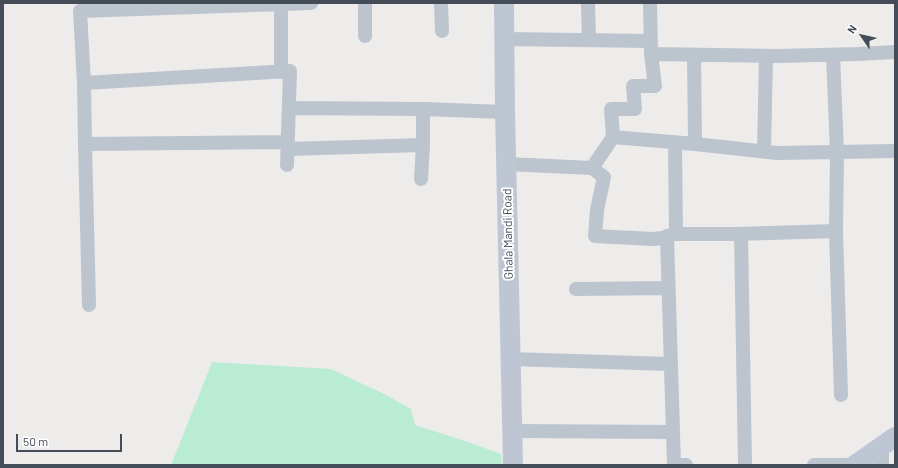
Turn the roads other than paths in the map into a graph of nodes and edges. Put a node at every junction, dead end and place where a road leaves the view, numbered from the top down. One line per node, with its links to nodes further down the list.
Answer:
1 (311, 3): 8 (street)
2 (365, 3): 10 (street)
3 (441, 3): 9 (street)
4 (504, 3): 11 (street, Ghala Mandi Road)
5 (588, 3): 12 (street)
6 (650, 3): 13 (street)
7 (260, 4): 8 (street); 19 (street)
8 (281, 4): 18 (street)
9 (442, 31)
10 (365, 36)
11 (504, 39): 12 (street); 22 (street, Ghala Mandi Road)
12 (588, 40): 13 (street)
13 (651, 48): 15 (street); 23 (street)
14 (895, 52): 16 (street)
15 (694, 55): 17 (street); 26 (street)
16 (834, 55): 17 (street); 31 (street)
17 (766, 56): 29 (street)
18 (281, 72): 19 (street); 20 (street)
19 (84, 83): 25 (street)
20 (289, 108): 21 (street); 28 (street)
21 (423, 109): 22 (street); 27 (street)
22 (505, 112): 32 (street, Ghala Mandi Road)
23 (613, 137): 24 (street); 34 (street)
24 (676, 142): 26 (street); 38 (street)
25 (85, 144): 28 (street); 41 (street)
26 (695, 144): 29 (street)
27 (423, 145): 28 (street); 35 (street)
28 (288, 146): 33 (street)
29 (764, 151): 31 (street)
30 (895, 151): 31 (street)
31 (837, 152): 36 (street)
32 (506, 164): 34 (street); 42 (street, Ghala Mandi Road)
33 (287, 165)
34 (592, 168): 38 (street)
35 (421, 179)
36 (836, 231): 37 (street); 44 (street)
37 (741, 234): 38 (street); 51 (street)
38 (671, 235): 39 (street)
39 (668, 288): 40 (street); 43 (street)
40 (576, 289)
41 (89, 305)
42 (510, 359): 43 (street); 45 (street, Ghala Mandi Road)
43 (670, 364): 46 (street)
44 (841, 395)
45 (512, 431): 46 (street); 48 (street, Ghala Mandi Road)
46 (672, 432): 49 (street)
47 (886, 449): 53 (street)
48 (513, 465)
49 (674, 465): 50 (street)
50 (686, 465)
51 (746, 465)
52 (814, 465): 53 (street)
53 (856, 465)

